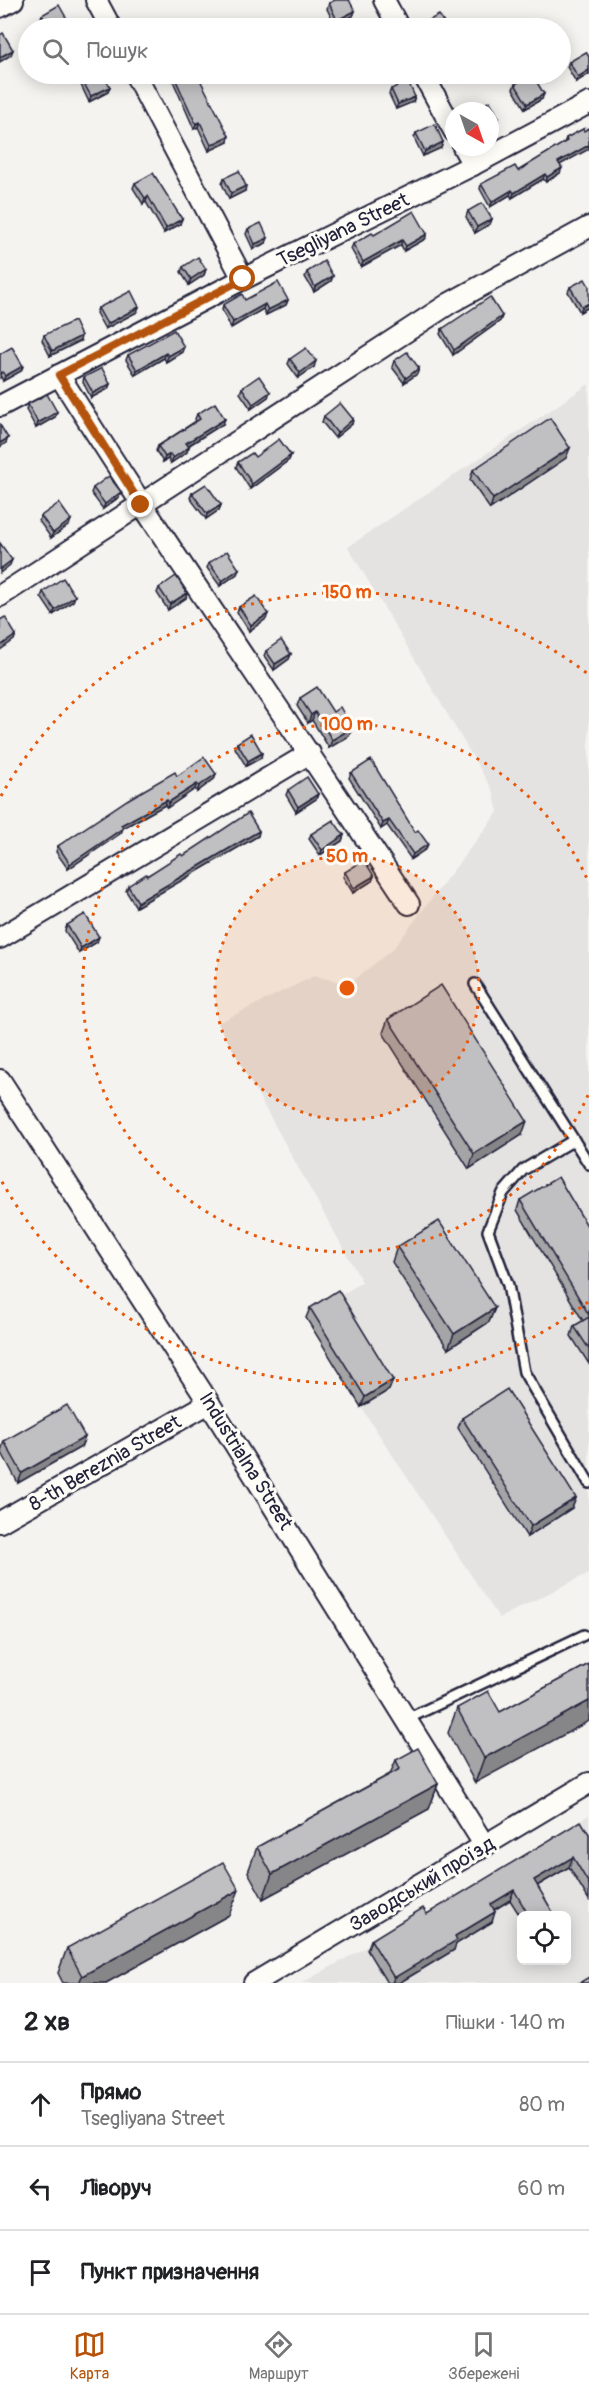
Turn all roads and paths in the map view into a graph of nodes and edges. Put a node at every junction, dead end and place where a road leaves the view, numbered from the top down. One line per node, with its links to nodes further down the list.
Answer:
1 (13, 0): 4 (street)
2 (96, 0): 5 (street)
3 (384, 0): 6 (street)
4 (0, 7)
5 (106, 18)
6 (394, 18)
7 (140, 84): 14 (street)
8 (428, 84): 10 (street)
9 (589, 103): 12 (street, Tsegliyana Street)
10 (445, 114)
11 (468, 156): 12 (street)
12 (473, 165): 14 (street, Tsegliyana Street)
13 (589, 227): 17 (street)
14 (243, 279): 15 (street, Tsegliyana Street)
15 (59, 375): 16 (street, Tsegliyana Street); 17 (street)
16 (0, 406)
17 (141, 505): 18 (street); 19 (street)
18 (0, 597)
19 (310, 753): 20 (street); 21 (street)
20 (409, 904)
21 (0, 938)
22 (475, 984): 24 (lane)
23 (0, 1080): 26 (street, Industrialna Street)
24 (574, 1140): 25 (lane); 27 (lane)
25 (589, 1164)
26 (209, 1403): 28 (street, 8-th Bereznia Street); 30 (street, Industrialna Street)
27 (589, 1483)
28 (0, 1522)
29 (584, 1635): 30 (lane)
30 (407, 1719): 32 (street, Industrialna Street)
31 (589, 1784): 32 (street, Заводський проїзд)
32 (485, 1846): 33 (street, Заводський проїзд)
33 (254, 1983)

